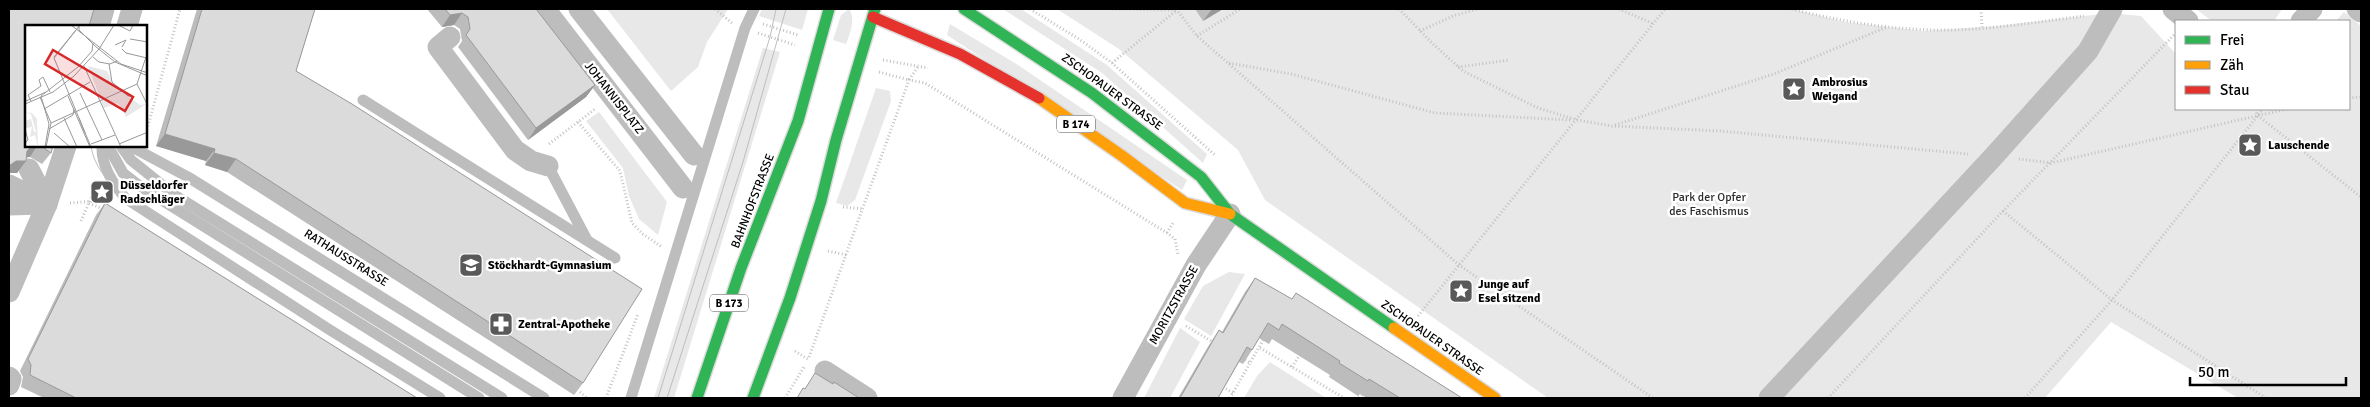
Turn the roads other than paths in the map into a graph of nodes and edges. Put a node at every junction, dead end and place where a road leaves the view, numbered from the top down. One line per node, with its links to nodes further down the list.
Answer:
1 (104, 9): 16 (street)
2 (132, 9): 17 (street)
3 (545, 9): 29 (street, JOHANNISPLATZ)
4 (578, 9): 25 (street)
5 (754, 9): 43 (lane)
6 (830, 9): 44 (main road, BAHNHOFSTRASSE / B 173)
7 (964, 9): 32 (main road, ZSCHOPAUER STRASSE / B 174)
8 (2173, 9): 14 (street)
9 (2312, 9): 15 (street)
10 (2357, 9): 13 (street)
11 (2110, 11): 49 (street)
12 (873, 12): 32 (main road, ZSCHOPAUER STRASSE / B 174); 45 (main road)
13 (2361, 12)
14 (2187, 20)
15 (2302, 20)
16 (99, 25)
17 (127, 25)
18 (450, 38): 26 (street)
19 (363, 100): 33 (lane)
20 (65, 148): 30 (street)
21 (102, 148): 39 (lane)
22 (109, 148): 40 (lane)
23 (122, 148): 41 (lane)
24 (134, 148): 42 (lane, RATHAUSSTRASSE)
25 (694, 155)
26 (548, 166): 33 (lane)
27 (29, 169): 30 (street)
28 (9, 185): 30 (street)
29 (683, 188)
30 (47, 204): 31 (street); 35 (street)
31 (9, 205)
32 (1230, 214): 47 (street, MORITZSTRASSE); 48 (main road, ZSCHOPAUER STRASSE / B 174)
33 (587, 240): 34 (lane)
34 (615, 258)
35 (9, 292)
36 (825, 371): 46 (street)
37 (9, 377): 38 (street)
38 (9, 385)
39 (440, 398)
40 (479, 398)
41 (502, 398)
42 (544, 398)
43 (631, 398)
44 (697, 398)
45 (754, 398)
46 (868, 398)
47 (1122, 398)
48 (1495, 398)
49 (1769, 398)

